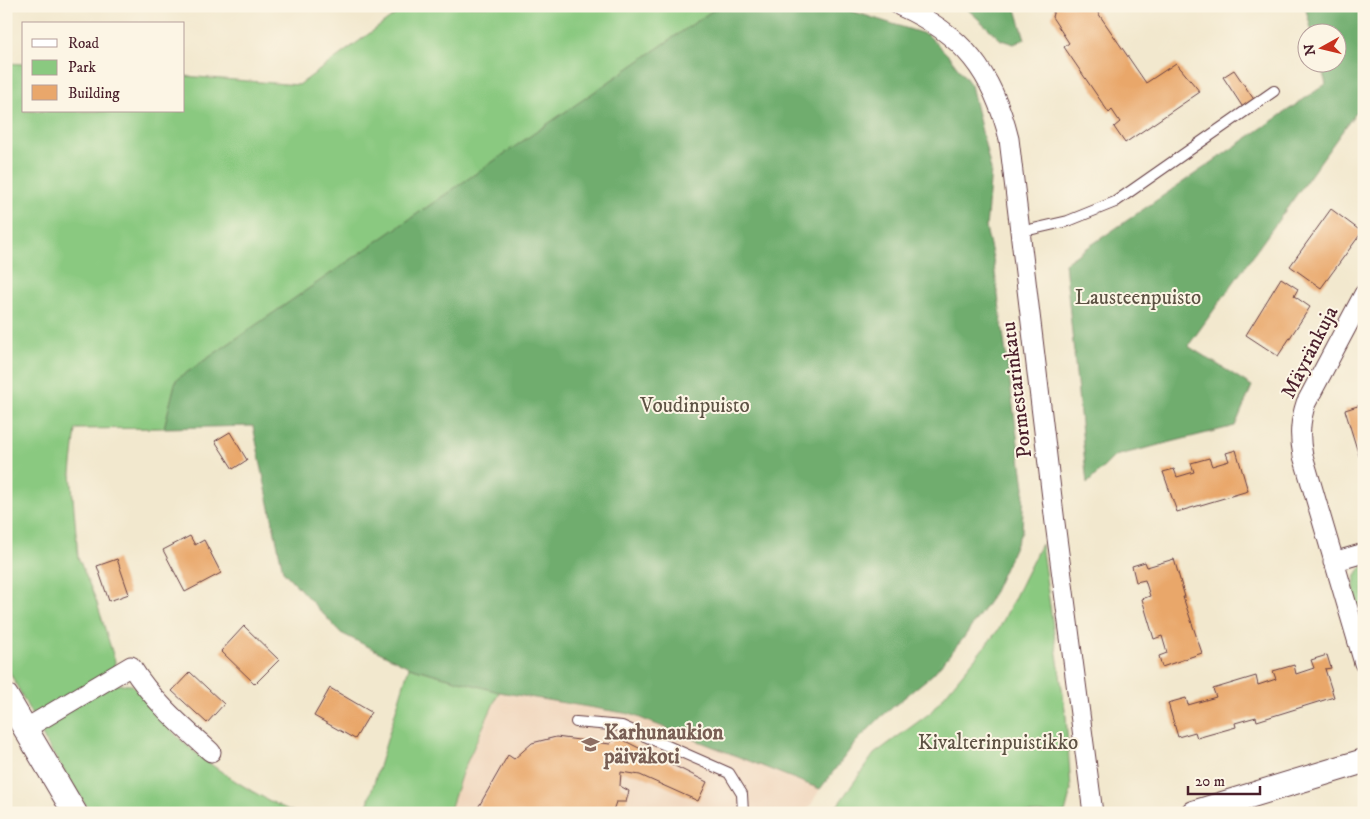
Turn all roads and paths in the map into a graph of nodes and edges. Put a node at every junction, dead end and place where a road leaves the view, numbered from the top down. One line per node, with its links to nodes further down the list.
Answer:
1 (900, 6): 3 (street, Pormestarinkatu)
2 (1274, 91): 3 (lane)
3 (1020, 232): 15 (street, Pormestarinkatu)
4 (1364, 294): 6 (street, Mäyränkuja)
5 (1364, 553): 6 (street)
6 (1333, 562): 7 (street, Mäyränkuja)
7 (1364, 663)
8 (6, 696): 10 (street)
9 (576, 722): 14 (lane)
10 (25, 729): 11 (street); 13 (street)
11 (211, 752)
12 (1364, 761): 16 (street)
13 (75, 813)
14 (744, 813)
15 (1093, 813)
16 (1193, 813)

